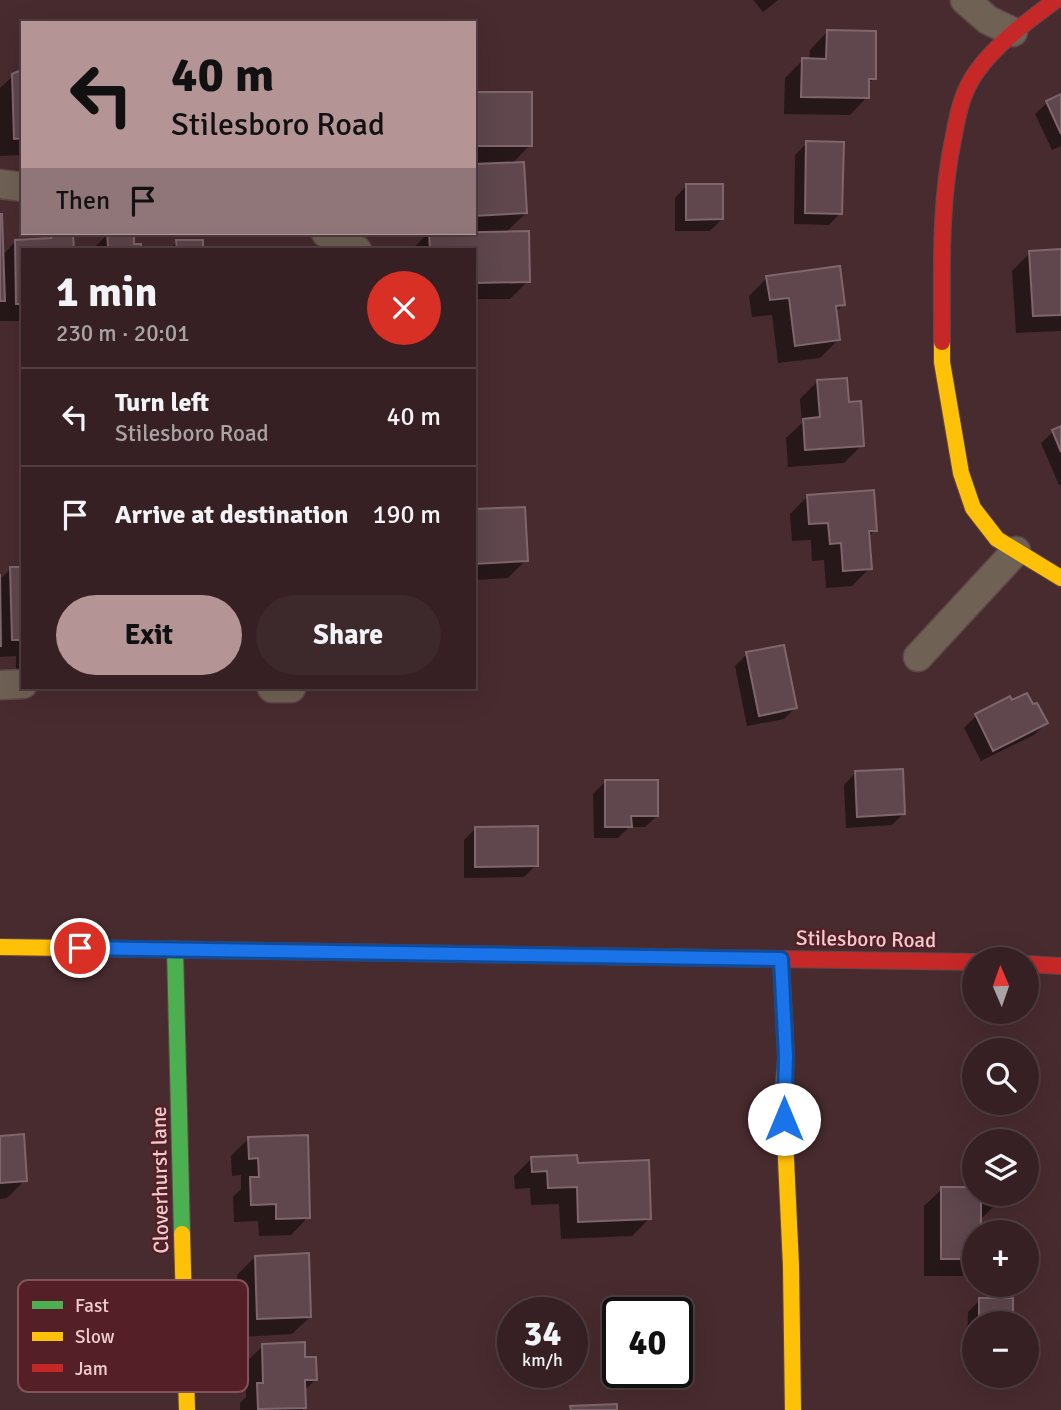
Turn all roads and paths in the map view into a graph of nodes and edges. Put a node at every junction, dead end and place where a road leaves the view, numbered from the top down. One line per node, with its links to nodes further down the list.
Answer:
1 (965, 0): 3 (street)
2 (1056, 0): 3 (street)
3 (1013, 32): 8 (street)
4 (0, 184): 5 (street)
5 (21, 187)
6 (330, 235): 7 (street)
7 (353, 248)
8 (1016, 551): 9 (street); 10 (street)
9 (1061, 578)
10 (918, 657)
11 (21, 684): 12 (street)
12 (0, 685)
13 (0, 947): 14 (street, Stilesboro Road)
14 (175, 949): 15 (street, Stilesboro Road); 19 (street, Cloverhurst lane)
15 (781, 959): 16 (street, Stilesboro Road); 22 (street)
16 (962, 962)
17 (1040, 965): 18 (street)
18 (1061, 966)
19 (184, 1280)
20 (187, 1392): 21 (street, Cloverhurst lane)
21 (187, 1410)
22 (793, 1410)

